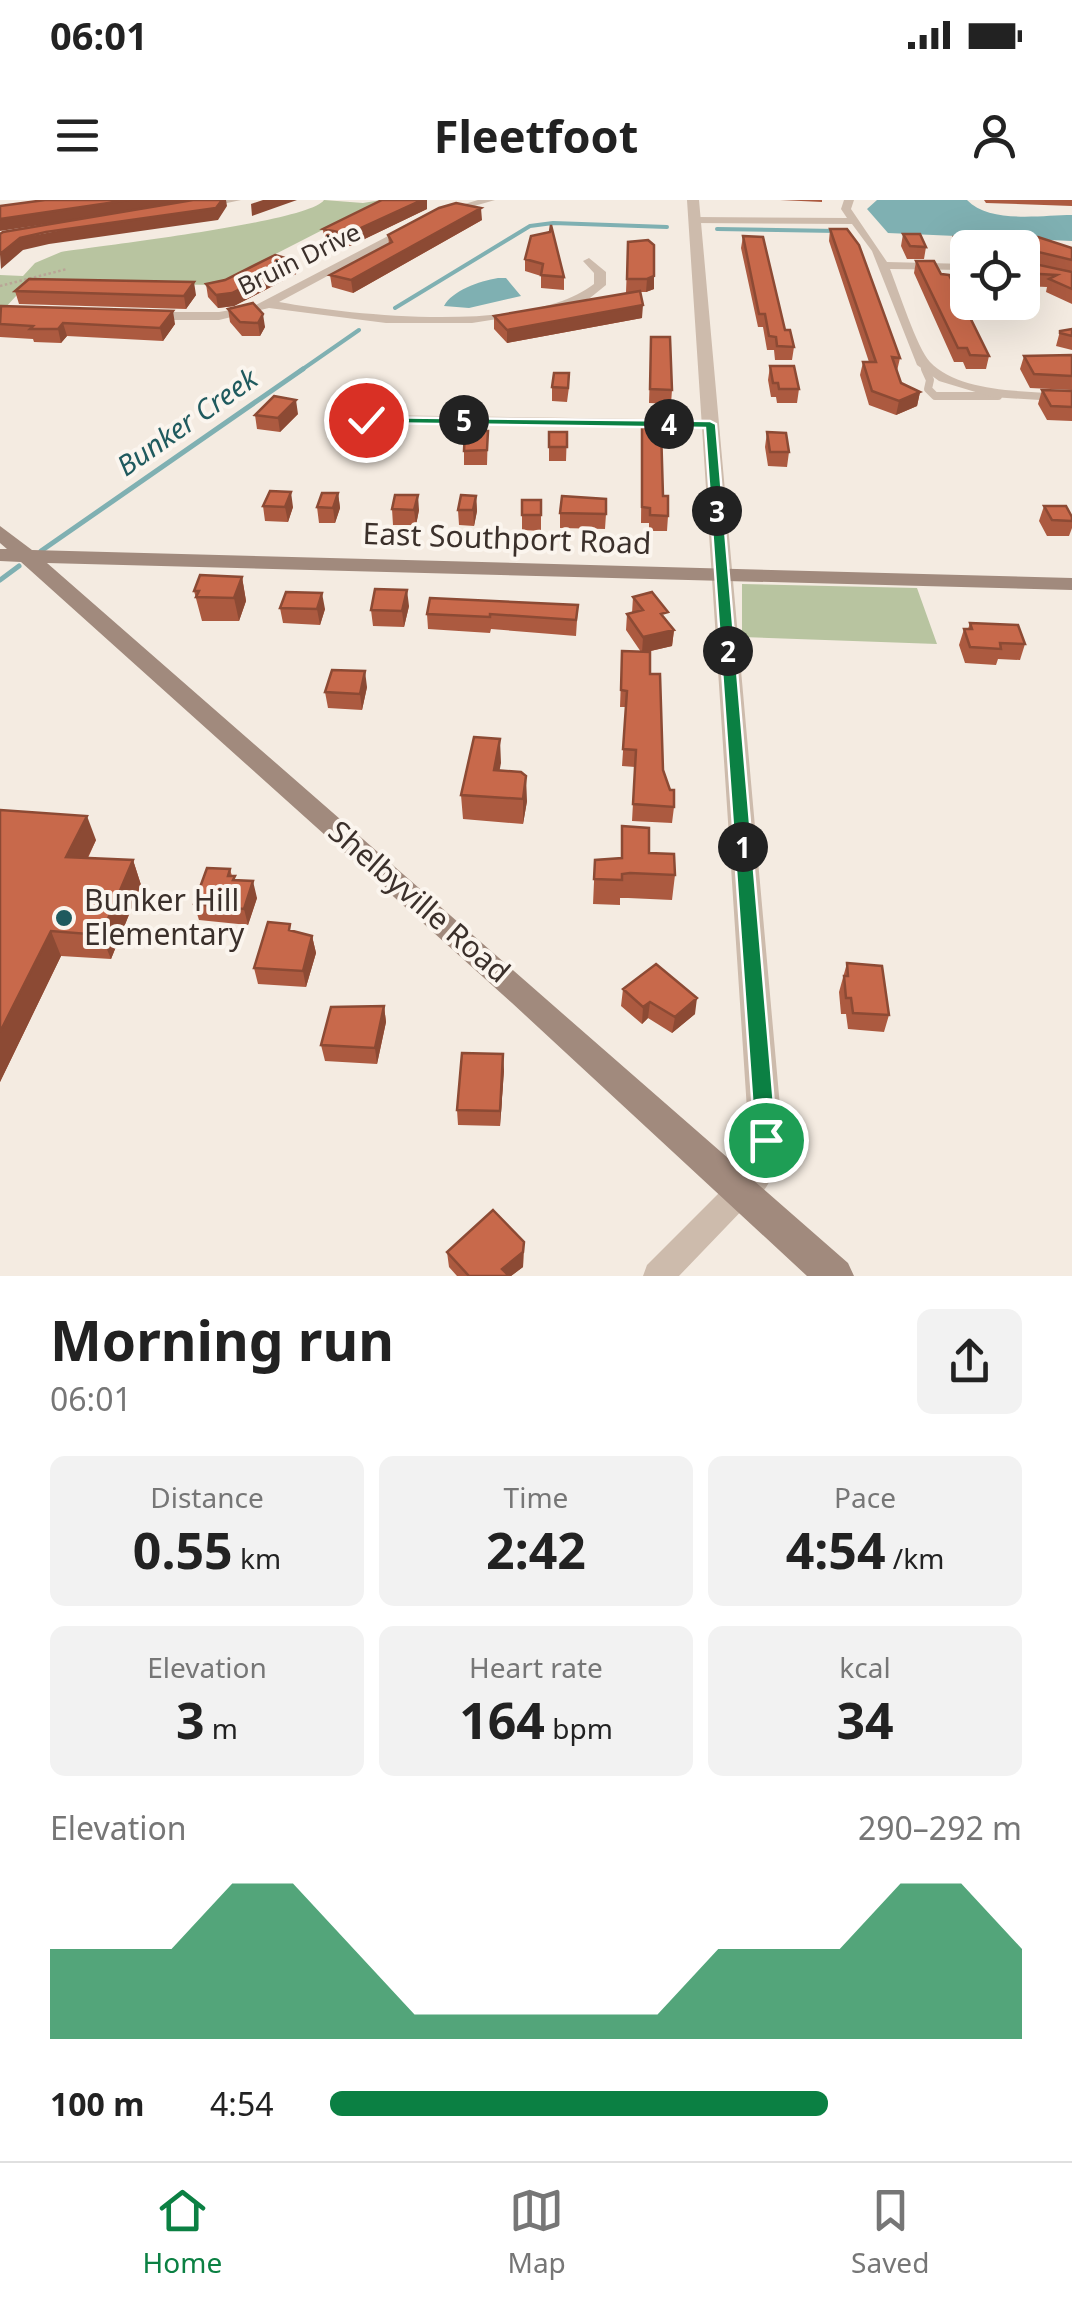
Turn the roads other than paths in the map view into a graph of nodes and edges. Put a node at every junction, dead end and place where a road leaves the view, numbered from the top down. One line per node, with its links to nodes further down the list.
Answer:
1 (236, 200): 3 (street)
2 (490, 200): 9 (street, Bruin Drive)
3 (184, 208)
4 (848, 208): 5 (street); 7 (street)
5 (694, 211): 15 (street)
6 (589, 261): 9 (street)
7 (883, 265): 8 (street); 11 (street)
8 (950, 267)
9 (269, 304): 10 (street, Bruin Drive)
10 (126, 316)
11 (922, 362): 12 (street); 12 (lane)
12 (1009, 396): 13 (street)
13 (1072, 398)
14 (351, 424): 15 (street)
15 (710, 424): 18 (street)
16 (0, 532): 17 (main road, Shelbyville Road)
17 (14, 556): 18 (main road, East Southport Road); 20 (main road, Shelbyville Road)
18 (722, 575): 19 (main road, East Southport Road); 20 (street)
19 (1072, 584)
20 (740, 1192): 21 (street); 22 (main road, Shelbyville Road)
21 (658, 1276)
22 (835, 1276)

